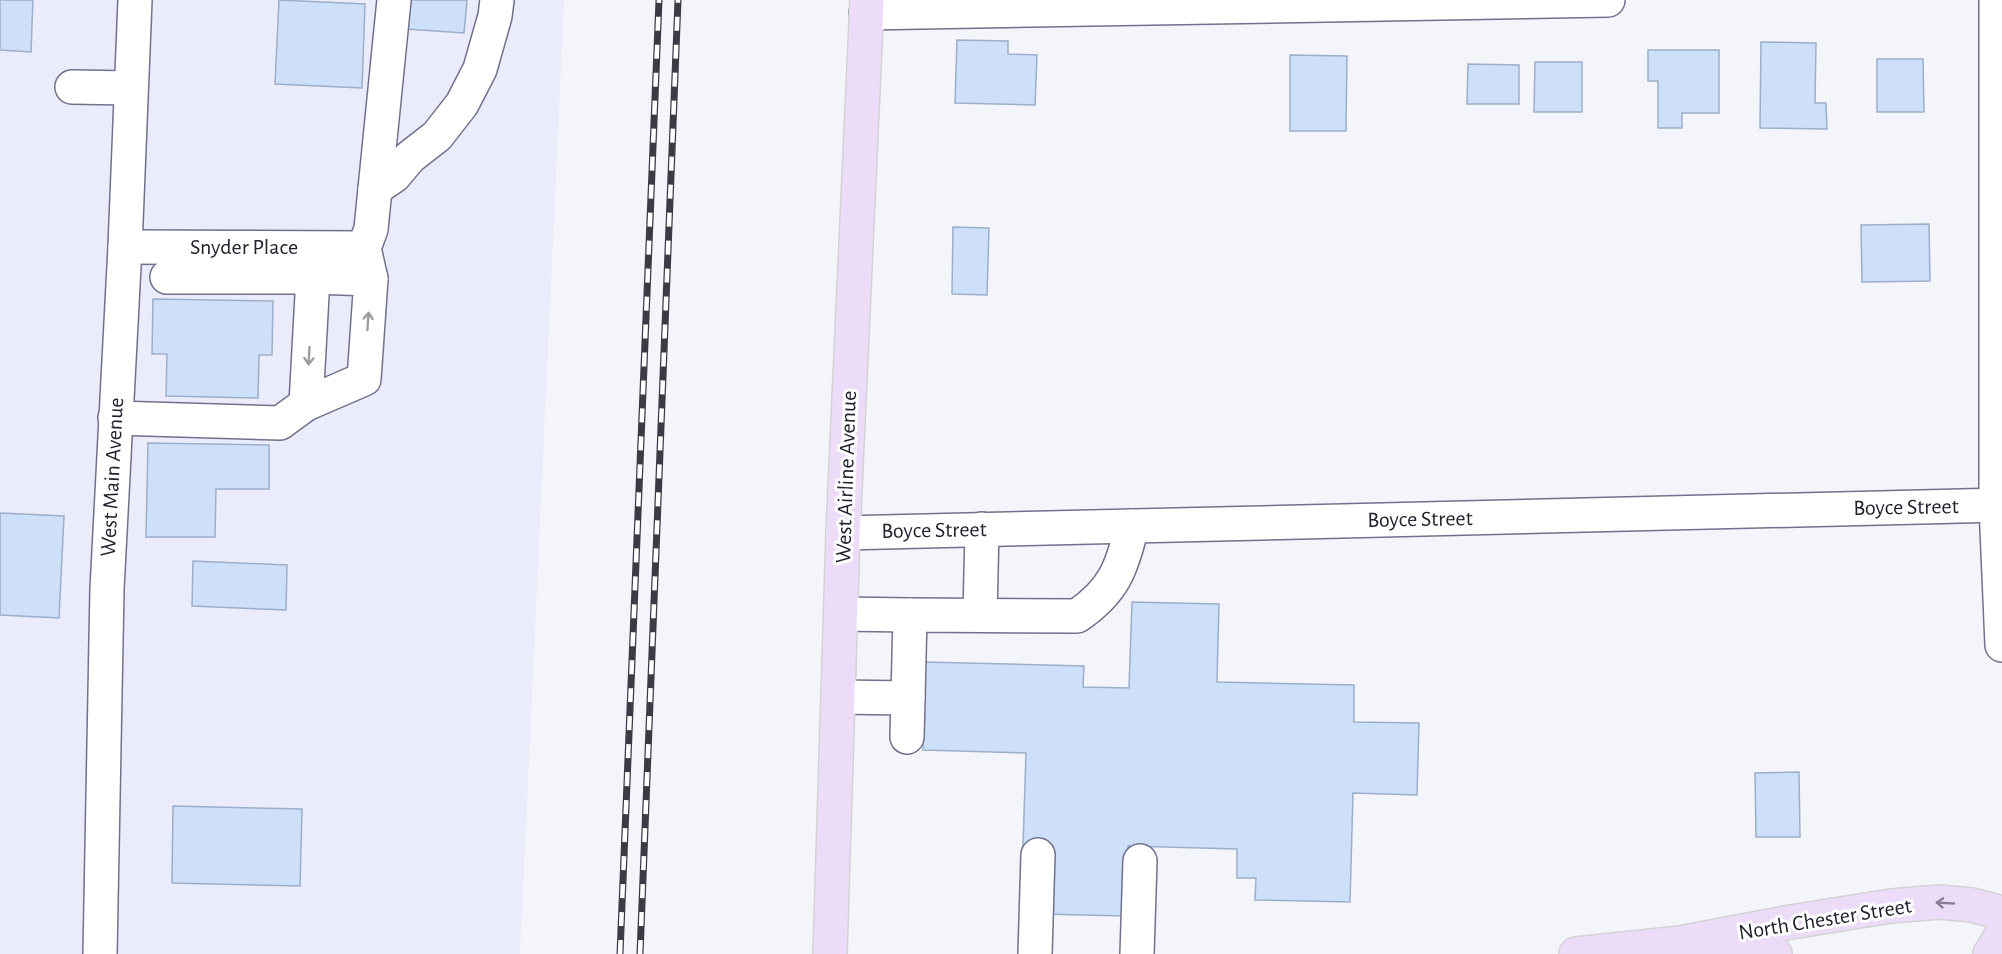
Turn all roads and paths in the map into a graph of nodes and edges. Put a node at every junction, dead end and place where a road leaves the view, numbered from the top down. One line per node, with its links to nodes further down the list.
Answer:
1 (135, 0): 8 (street, West Main Avenue)
2 (394, 0): 9 (street)
3 (497, 0): 9 (street)
4 (1608, 0): 6 (street)
5 (1996, 0): 17 (street)
6 (867, 6): 20 (main road, West Airline Avenue)
7 (72, 87): 8 (street)
8 (130, 88): 10 (street, West Main Avenue)
9 (375, 189): 11 (street)
10 (125, 247): 11 (street, Snyder Place); 16 (street, West Main Avenue)
11 (364, 248): 14 (street)
12 (167, 277): 13 (street)
13 (313, 277): 14 (street); 15 (street, one-way to 15)
14 (371, 279): 15 (street, one-way to 14)
15 (306, 404): 16 (street)
16 (115, 418): 33 (street, West Main Avenue)
17 (1999, 505): 18 (street, Boyce Street); 24 (street)
18 (1132, 526): 19 (street, Boyce Street); 23 (street)
19 (982, 529): 20 (street, Boyce Street); 23 (street)
20 (843, 532): 21 (main road, West Airline Avenue)
21 (841, 614): 22 (street); 25 (main road, West Airline Avenue)
22 (910, 615): 23 (street); 26 (street)
23 (980, 615)
24 (2002, 645)
25 (838, 697): 26 (street); 34 (main road, West Airline Avenue)
26 (908, 698): 27 (street)
27 (907, 737)
28 (1038, 855): 35 (street)
29 (1140, 861): 36 (street)
30 (2002, 913): 32 (main road, North Chester Street, one-way to 32)
31 (2002, 934): 39 (main road)
32 (1680, 943): 37 (main road, North Chester Street); 38 (main road)
33 (100, 954)
34 (830, 954)
35 (1035, 954)
36 (1137, 954)
37 (1576, 954)
38 (1775, 954)
39 (1990, 954)

